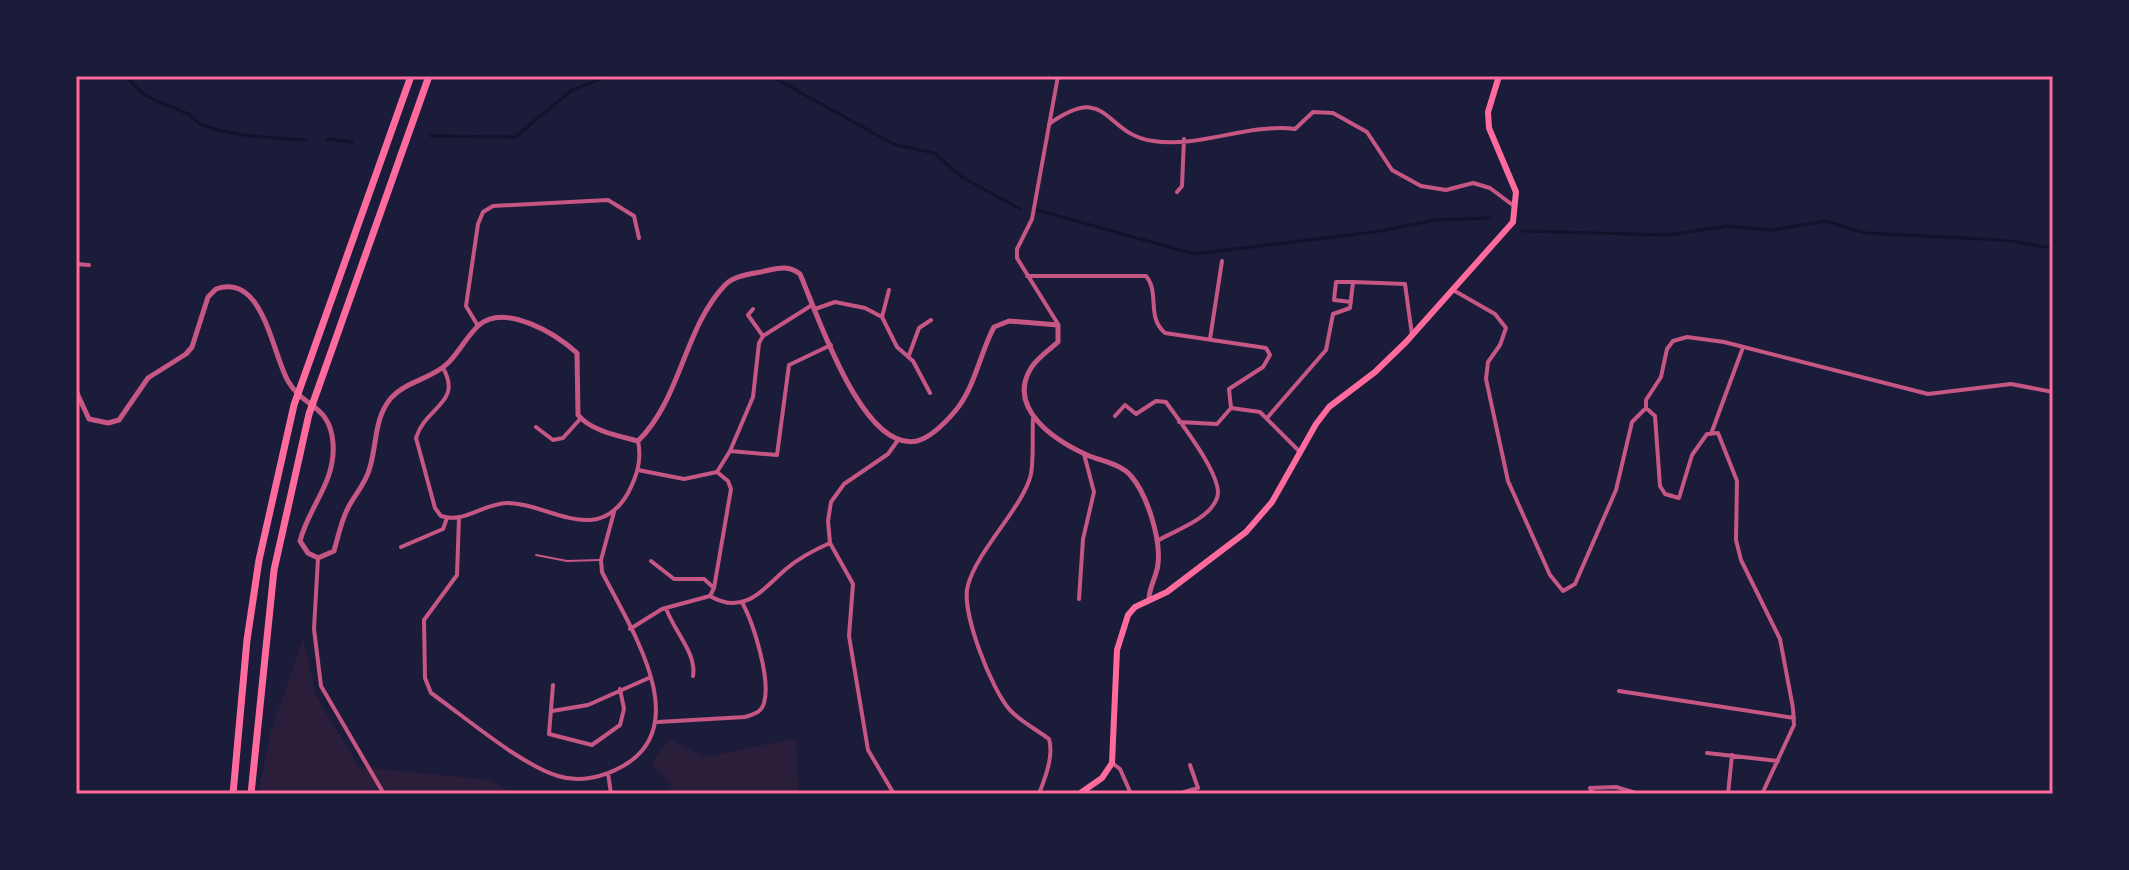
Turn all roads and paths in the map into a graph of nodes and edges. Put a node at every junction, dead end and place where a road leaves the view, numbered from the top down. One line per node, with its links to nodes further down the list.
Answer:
1 (411, 76): 81 (highway)
2 (429, 76): 82 (highway)
3 (1058, 76): 5 (street)
4 (1499, 76): 8 (main road)
5 (1049, 124): 6 (street); 13 (street)
6 (1184, 139): 7 (street); 8 (street)
7 (1177, 192)
8 (1517, 208): 16 (main road)
9 (639, 238): 23 (street)
10 (1222, 261): 26 (street)
11 (76, 264): 12 (street)
12 (89, 265)
13 (1027, 276): 22 (street); 26 (street)
14 (1353, 282): 17 (street); 17 (street); 24 (street)
15 (889, 290): 20 (street)
16 (1453, 290): 24 (main road); 35 (street)
17 (1351, 302): 38 (street)
18 (814, 306): 20 (street); 25 (street); 27 (street); 44 (street)
19 (753, 309): 25 (street)
20 (882, 317): 29 (street)
21 (931, 320): 29 (street)
22 (1058, 325): 39 (street); 43 (street)
23 (478, 326): 30 (street); 37 (street)
24 (1412, 335): 46 (main road)
25 (763, 336): 45 (street)
26 (1210, 339): 34 (street)
27 (831, 345): 43 (street); 45 (street)
28 (1743, 349): 32 (street); 35 (street); 42 (street)
29 (909, 355): 33 (street)
30 (443, 368): 52 (street); 57 (street)
31 (76, 391): 57 (street)
32 (2053, 392)
33 (930, 393)
34 (1231, 408): 38 (street); 40 (street)
35 (1646, 408): 42 (street)
36 (1115, 416): 40 (street)
37 (581, 418): 41 (street); 44 (street)
38 (1267, 418): 46 (street)
39 (1033, 419): 47 (street); 86 (street)
40 (1179, 422): 53 (street)
41 (536, 427)
42 (1711, 434): 73 (street)
43 (898, 440): 54 (street)
44 (638, 441): 48 (street)
45 (730, 451): 49 (street)
46 (1300, 452): 63 (main road)
47 (1084, 454): 53 (street); 62 (street)
48 (638, 470): 49 (street); 50 (street)
49 (717, 472): 60 (street)
50 (614, 512): 51 (street); 58 (street)
51 (459, 517): 52 (street); 80 (street)
52 (447, 518): 55 (street)
53 (1157, 541): 63 (street)
54 (830, 543): 64 (street); 85 (street)
55 (401, 547)
56 (536, 555): 58 (lane)
57 (318, 558): 83 (street)
58 (601, 560): 66 (street)
59 (651, 561): 60 (street)
60 (714, 588): 61 (street)
61 (710, 596): 64 (street); 65 (street)
62 (1079, 599)
63 (1149, 599): 78 (main road)
64 (743, 604): 74 (street)
65 (666, 608): 66 (street); 67 (street)
66 (630, 629): 68 (street)
67 (693, 676)
68 (651, 677): 70 (street); 74 (street)
69 (553, 685): 72 (street)
70 (620, 689): 72 (street); 72 (street)
71 (1619, 691): 73 (street)
72 (551, 711)
73 (1794, 718): 77 (street)
74 (658, 722): 80 (street)
75 (1707, 753): 76 (street)
76 (1732, 755): 77 (street); 92 (street)
77 (1778, 761): 93 (street)
78 (1112, 763): 87 (main road); 88 (street)
79 (1190, 765): 89 (street)
80 (608, 773): 84 (street)
81 (233, 794)
82 (251, 794)
83 (384, 794)
84 (611, 794)
85 (894, 794)
86 (1039, 794)
87 (1079, 794)
88 (1131, 794)
89 (1178, 794)
90 (1593, 794): 91 (street)
91 (1639, 794)
92 (1728, 794)
93 (1762, 794)

